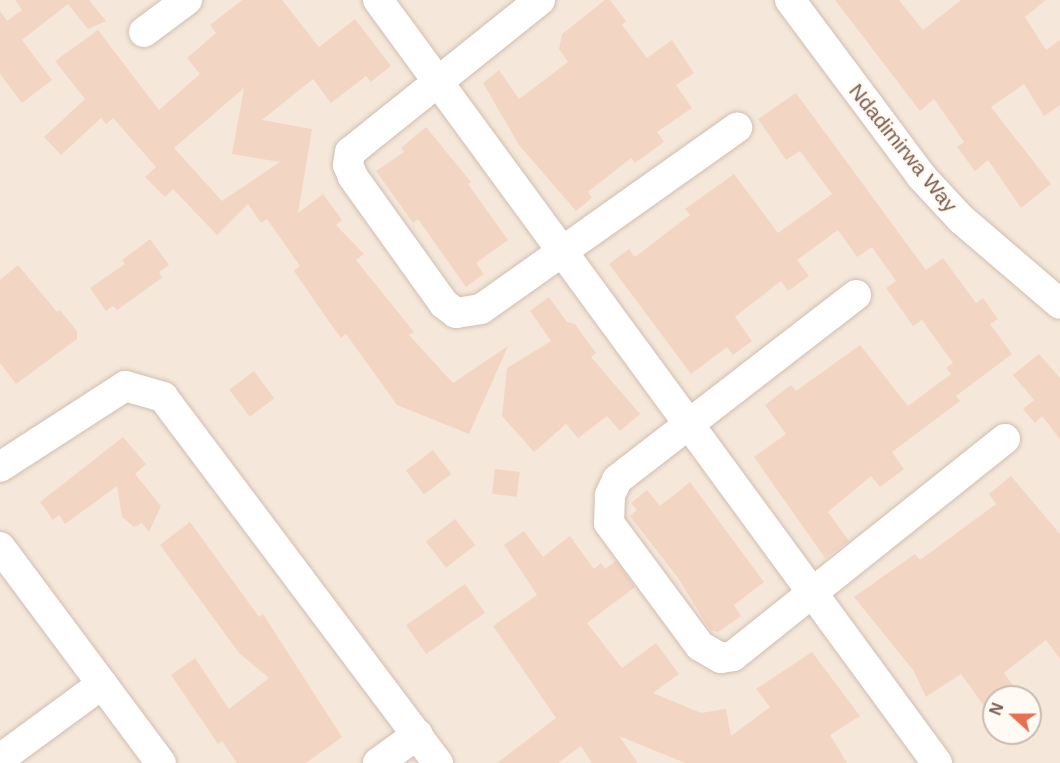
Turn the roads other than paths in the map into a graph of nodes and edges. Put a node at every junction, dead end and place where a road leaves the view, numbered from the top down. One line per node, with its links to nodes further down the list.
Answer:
1 (187, 0): 5 (street)
2 (378, 0): 6 (street)
3 (540, 0): 6 (street)
4 (790, 0): 10 (street, Ndadimirwa Way)
5 (144, 32)
6 (438, 81): 8 (street); 8 (street)
7 (737, 128): 8 (street)
8 (564, 254): 11 (street)
9 (856, 295): 11 (street)
10 (1060, 304)
11 (691, 427): 15 (street); 15 (street)
12 (1005, 439): 15 (street)
13 (0, 467): 17 (street)
14 (0, 547): 16 (street)
15 (812, 592): 22 (street)
16 (102, 684): 18 (street); 19 (street)
17 (418, 734): 20 (street); 21 (street)
18 (0, 759)
19 (161, 763)
20 (378, 763)
21 (438, 763)
22 (937, 763)

